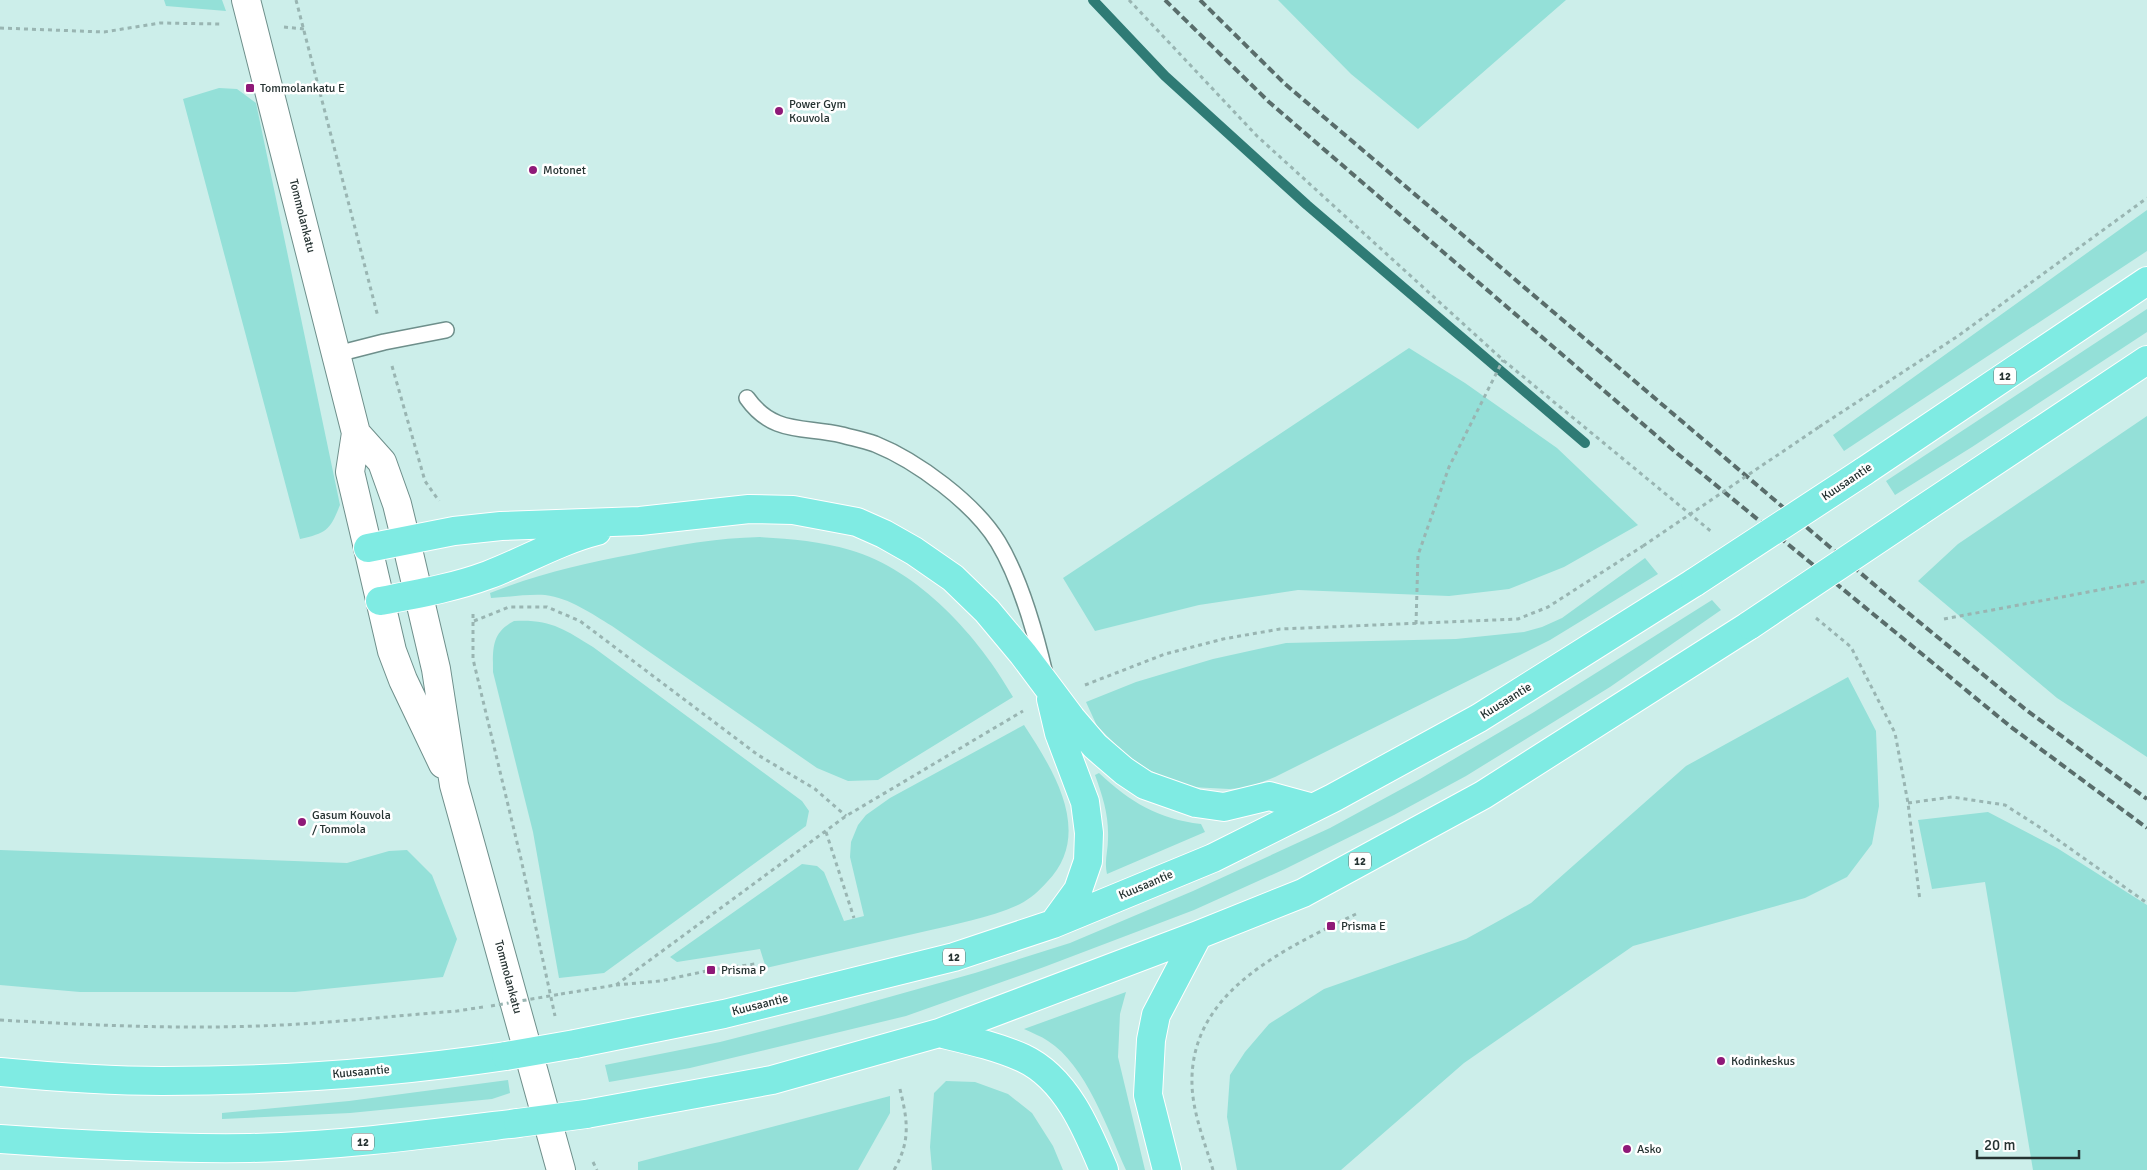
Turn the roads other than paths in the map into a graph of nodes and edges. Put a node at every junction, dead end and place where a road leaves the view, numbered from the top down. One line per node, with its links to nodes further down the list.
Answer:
1 (246, 0): 4 (street, Tommolankatu)
2 (2147, 281): 15 (main road, Kuusaantie / 12, bridge)
3 (446, 330): 4 (lane)
4 (337, 354): 7 (street, Tommolankatu)
5 (2147, 360): 17 (main road, 12, bridge)
6 (747, 398): 13 (lane)
7 (356, 433): 9 (street, Tommolankatu); 10 (street, Tommolankatu)
8 (640, 521): 9 (main road); 11 (main road); 13 (main road)
9 (406, 541): 10 (main road); 11 (street, Tommolankatu)
10 (368, 548): 12 (street, Tommolankatu)
11 (418, 594): 12 (main road); 14 (street, Tommolankatu)
12 (380, 601): 14 (street, Tommolankatu)
13 (1049, 688): 15 (main road); 16 (main road)
14 (454, 785): 21 (street, Tommolankatu)
15 (1313, 808): 16 (main road, Kuusaantie / 12)
16 (1054, 924): 19 (main road, Kuusaantie / 12, bridge)
17 (1198, 935): 18 (main road, 12); 23 (main road)
18 (939, 1034): 20 (main road, 12, bridge); 22 (main road)
19 (0, 1072)
20 (0, 1139)
21 (561, 1170)
22 (1104, 1170)
23 (1167, 1170)

